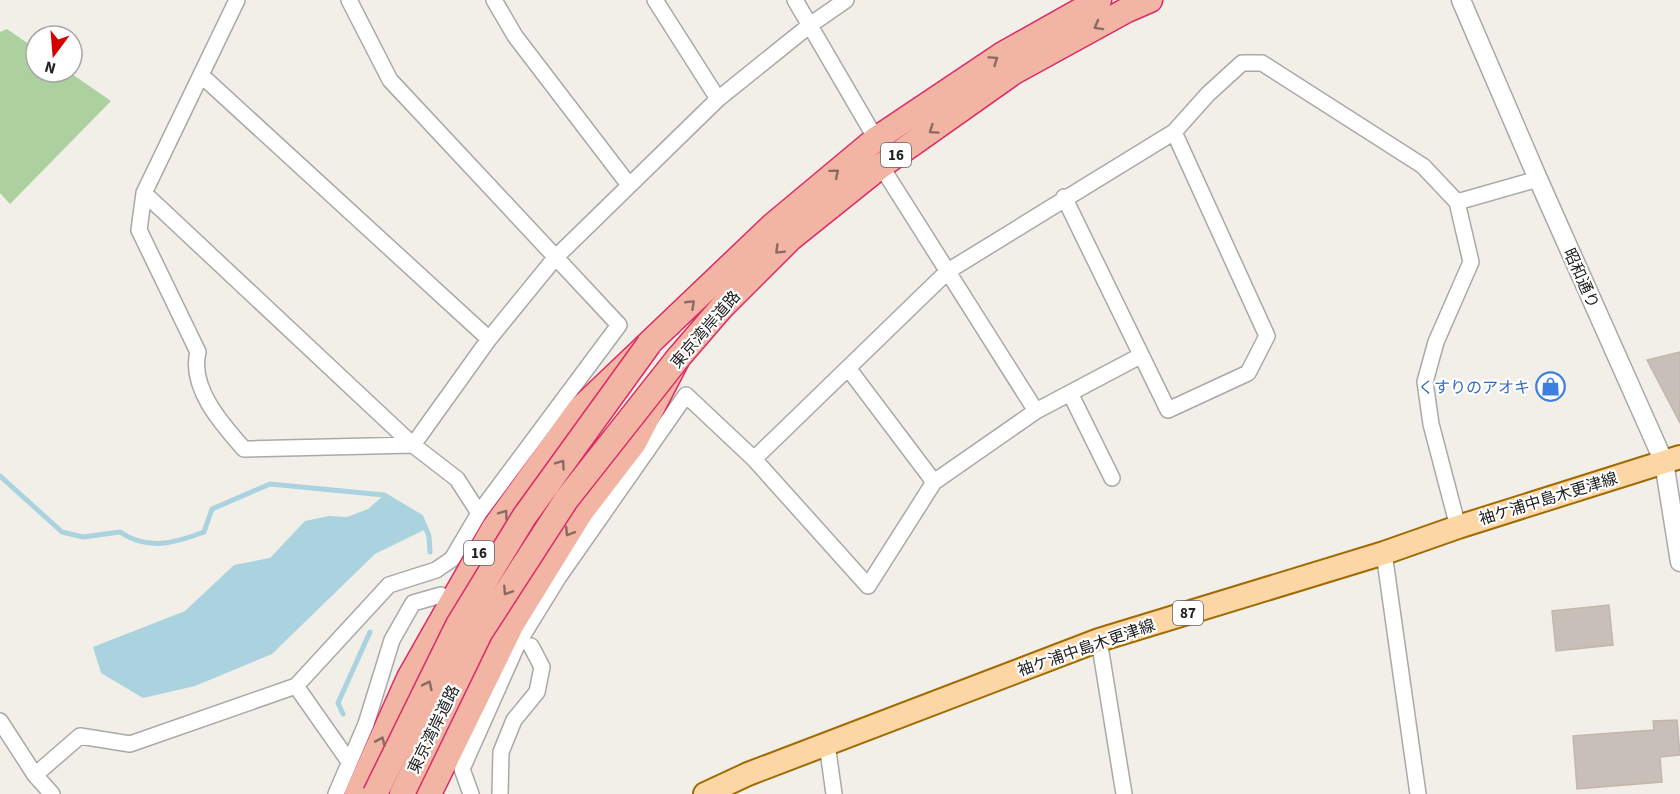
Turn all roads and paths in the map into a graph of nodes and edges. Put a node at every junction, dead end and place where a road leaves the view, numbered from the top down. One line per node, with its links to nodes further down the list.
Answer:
1 (237, 0): 11 (street)
2 (349, 0): 21 (street)
3 (494, 0): 17 (street)
4 (655, 0): 12 (street)
5 (795, 0): 10 (street)
6 (846, 0): 10 (street)
7 (1099, 0): 14 (highway, 東京湾岸道路 / 16, one-way to 7)
8 (1150, 0): 15 (highway, 東京湾岸道路 / 16, one-way to 15)
9 (1467, 2): 16 (street, 昭和通り)
10 (810, 25): 12 (street); 14 (street)
11 (201, 75): 18 (street); 23 (street)
12 (717, 99): 17 (street)
13 (1174, 132): 19 (street); 20 (street); 25 (street)
14 (876, 139): 24 (highway, 東京湾岸道路 / 16, one-way to 14)
15 (881, 166): 22 (street); 26 (highway, 東京湾岸道路 / 16, one-way to 26)
16 (1538, 179): 20 (street); 32 (street, 昭和通り)
17 (629, 184): 21 (street)
18 (144, 192): 30 (street); 30 (street)
19 (1064, 197): 22 (street); 25 (street)
20 (1457, 202): 36 (street)
21 (555, 258): 23 (street); 35 (street)
22 (948, 271): 27 (street); 29 (street)
23 (489, 339): 30 (street)
24 (649, 344): 49 (highway, 16, one-way to 24); 50 (highway, 東京湾岸道路 / 16, one-way to 24, bridge)
25 (1140, 356): 28 (street)
26 (678, 358): 51 (highway, 東京湾岸道路 / 16, one-way to 51, bridge); 52 (highway, 16, one-way to 52)
27 (848, 368): 31 (street); 34 (street)
28 (1070, 393): 29 (street); 33 (street)
29 (1036, 411): 34 (street)
30 (413, 445): 35 (street)
31 (754, 459): 34 (street); 53 (street)
32 (1672, 460): 36 (main road, 袖ケ浦中島木更津線 / 87); 38 (street, 昭和通り)
33 (1112, 478)
34 (934, 482)
35 (479, 513): 42 (street)
36 (1458, 527): 37 (main road, 袖ケ浦中島木更津線 / 87)
37 (1383, 553): 40 (main road, 袖ケ浦中島木更津線 / 87); 58 (street)
38 (1680, 562)
39 (441, 595): 45 (street)
40 (1099, 640): 44 (main road, 袖ケ浦中島木更津線 / 87); 57 (street)
41 (531, 646): 54 (street)
42 (296, 686): 45 (street); 46 (street)
43 (0, 721): 46 (street)
44 (827, 744): 55 (main road, 袖ケ浦中島木更津線 / 87); 56 (street)
45 (348, 760): 48 (street)
46 (35, 776): 47 (street)
47 (52, 794)
48 (336, 794)
49 (357, 794)
50 (375, 794)
51 (402, 794)
52 (429, 794)
53 (471, 794)
54 (500, 794)
55 (705, 794)
56 (834, 794)
57 (1124, 794)
58 (1418, 794)

